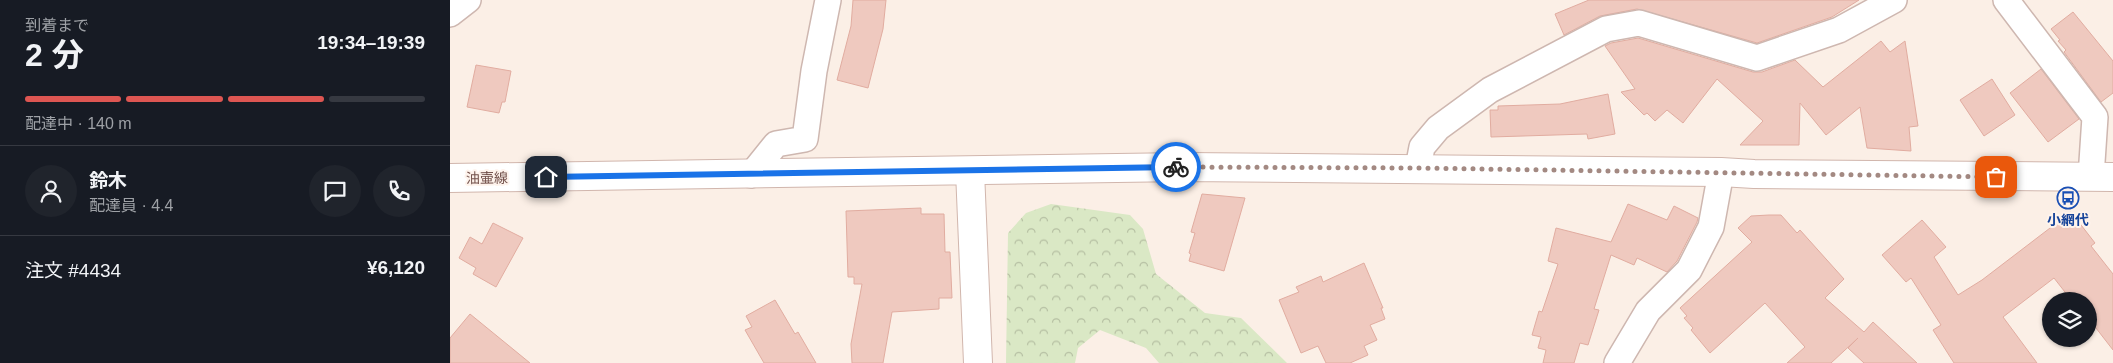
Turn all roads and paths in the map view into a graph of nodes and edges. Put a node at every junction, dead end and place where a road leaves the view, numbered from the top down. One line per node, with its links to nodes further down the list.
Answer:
1 (468, 0): 5 (street)
2 (828, 0): 9 (street)
3 (1894, 0): 6 (street)
4 (2006, 0): 10 (street)
5 (450, 14)
6 (1418, 168): 7 (main road, 油壷線); 8 (main road, 油壷線)
7 (970, 171): 9 (main road, 油壷線); 12 (main road)
8 (1721, 172): 10 (main road, 油壷線); 13 (street)
9 (751, 175): 11 (main road, 油壷線)
10 (2102, 177)
11 (450, 178)
12 (978, 363)
13 (1617, 363)

